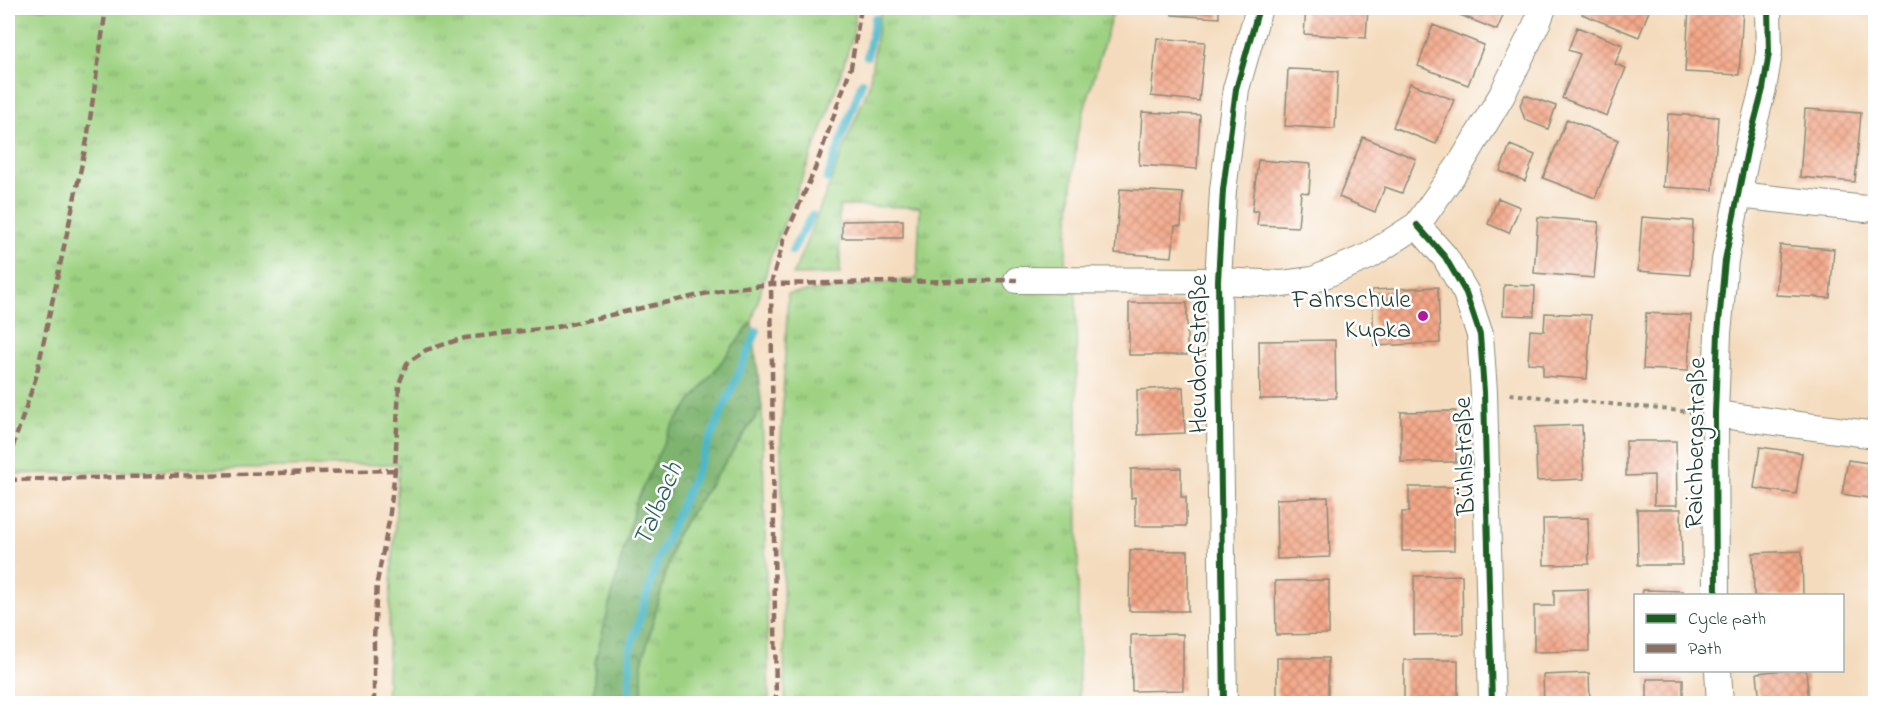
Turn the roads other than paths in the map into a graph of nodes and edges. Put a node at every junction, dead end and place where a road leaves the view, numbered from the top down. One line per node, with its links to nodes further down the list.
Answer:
1 (1259, 8): 8 (street, Heudorfstraße)
2 (1543, 8): 6 (street)
3 (1768, 8): 4 (street, Raichbergstraße)
4 (1738, 195): 5 (street); 9 (street, Raichbergstraße)
5 (1866, 209)
6 (1417, 225): 8 (street); 14 (street, Bühlstraße)
7 (1017, 280): 8 (street)
8 (1218, 281): 13 (street, Heudorfstraße)
9 (1715, 414): 10 (street); 11 (street, Raichbergstraße)
10 (1875, 435)
11 (1716, 594)
12 (1718, 672): 15 (street)
13 (1224, 704)
14 (1492, 704)
15 (1720, 704)

